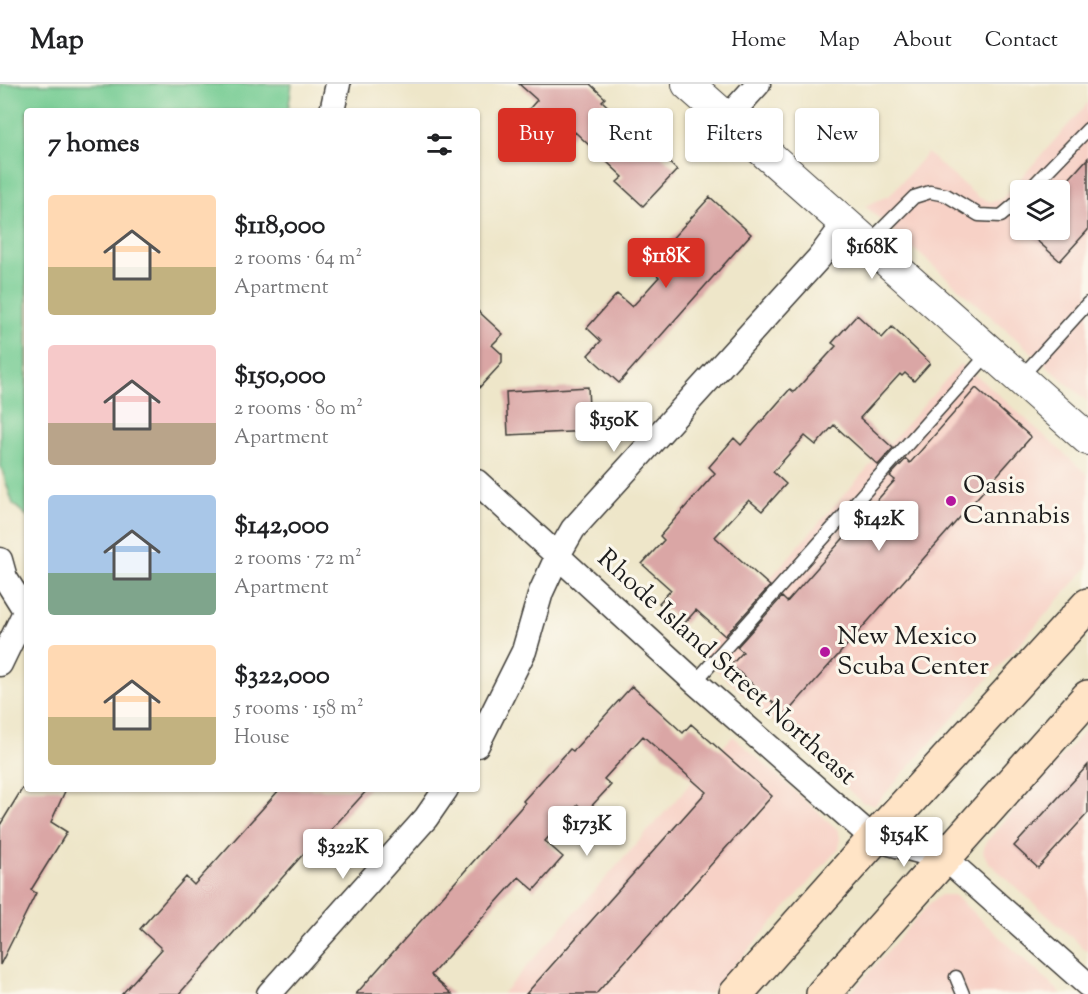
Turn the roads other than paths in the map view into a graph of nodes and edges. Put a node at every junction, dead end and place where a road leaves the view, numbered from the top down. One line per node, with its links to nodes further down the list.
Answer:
1 (338, 84): 4 (street)
2 (688, 84): 5 (street)
3 (758, 84): 6 (street)
4 (333, 108)
5 (716, 108)
6 (736, 108)
7 (1088, 129): 9 (lane)
8 (777, 162): 11 (street)
9 (1039, 180)
10 (1010, 208): 11 (lane)
11 (857, 233): 15 (street); 19 (street)
12 (1088, 303): 13 (lane)
13 (1078, 314): 14 (lane); 16 (lane)
14 (1088, 323)
15 (990, 352): 16 (street); 25 (lane)
16 (1019, 378): 17 (street)
17 (1088, 439)
18 (480, 485): 19 (street, Rhode Island Street Northeast)
19 (558, 555): 25 (street, Rhode Island Street Northeast); 27 (street)
20 (0, 560): 22 (street)
21 (1088, 605): 29 (main road)
22 (24, 606)
23 (24, 613): 24 (street)
24 (0, 664)
25 (695, 682): 29 (street, Rhode Island Street Northeast)
26 (1088, 697): 30 (main road)
27 (480, 740)
28 (445, 792): 33 (street)
29 (874, 839): 30 (street, Rhode Island Street Northeast); 34 (main road)
30 (945, 858): 32 (street, Rhode Island Street Northeast); 35 (main road)
31 (956, 977): 36 (lane)
32 (1088, 986)
33 (269, 994)
34 (736, 994)
35 (823, 994)
36 (963, 994)

